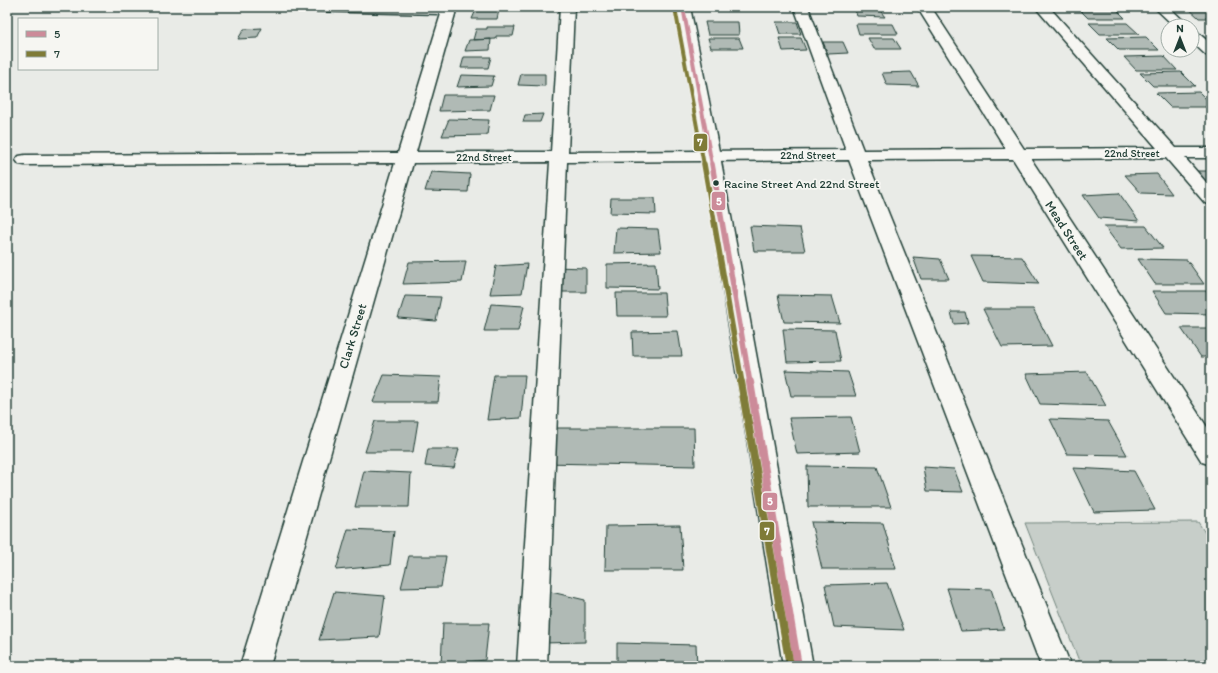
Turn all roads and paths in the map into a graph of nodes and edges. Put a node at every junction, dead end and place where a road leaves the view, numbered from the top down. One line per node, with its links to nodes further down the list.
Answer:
1 (308, 7): 8 (street)
2 (567, 7): 16 (street)
3 (684, 7): 17 (street)
4 (801, 7): 15 (street)
5 (924, 7): 14 (street, Mead Street)
6 (1042, 7): 12 (street)
7 (1161, 7): 9 (street)
8 (450, 9): 18 (street, Clark Street)
9 (1173, 18)
10 (1200, 42): 11 (street)
11 (1211, 52)
12 (1171, 153): 13 (street, 22nd Street); 14 (street, 22nd Street); 20 (street)
13 (1211, 153)
14 (1018, 154): 15 (street, 22nd Street); 21 (street, Mead Street)
15 (856, 155): 17 (street, 22nd Street); 25 (street)
16 (560, 156): 17 (street, 22nd Street); 18 (street, 22nd Street); 23 (street)
17 (711, 156): 24 (street)
18 (405, 158): 19 (street, 22nd Street); 22 (street, Clark Street)
19 (25, 160)
20 (1211, 198)
21 (1211, 454)
22 (254, 666)
23 (532, 666)
24 (798, 666)
25 (1056, 666)

